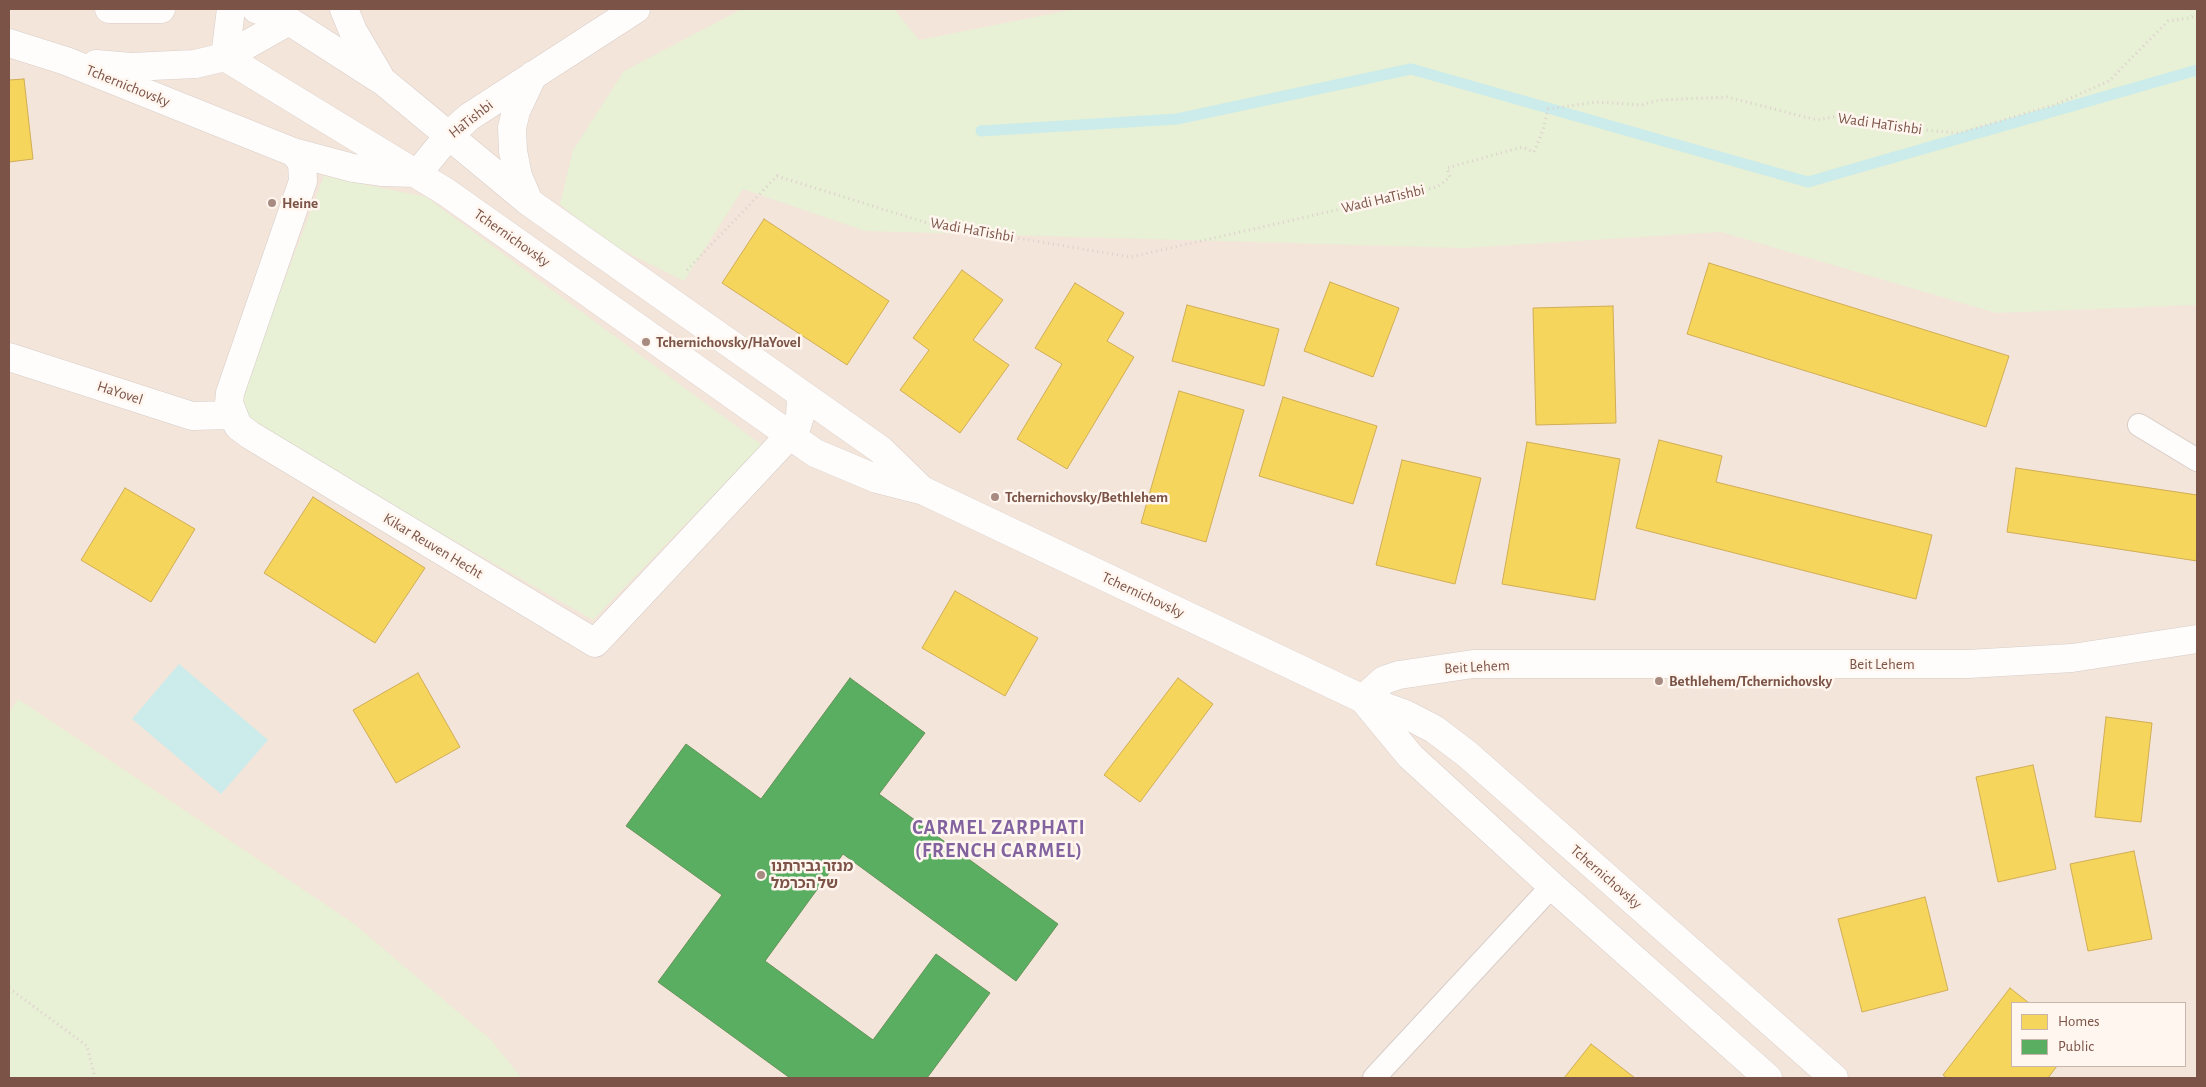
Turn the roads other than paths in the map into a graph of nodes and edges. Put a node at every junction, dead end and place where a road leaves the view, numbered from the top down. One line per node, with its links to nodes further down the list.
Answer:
1 (109, 9): 2 (street)
2 (161, 9)
3 (231, 9): 9 (street)
4 (256, 9): 7 (street, Tchernichovsky)
5 (344, 9): 12 (street)
6 (636, 9): 11 (street, HaTishbi)
7 (291, 15): 9 (street); 12 (street, Tchernichovsky)
8 (9, 43): 10 (street)
9 (225, 57): 10 (street); 15 (street)
10 (66, 61): 14 (street, Tchernichovsky)
11 (534, 74): 13 (street, HaTishbi); 16 (street, HaTishbi)
12 (384, 82): 13 (street, Tchernichovsky)
13 (449, 135): 15 (street, HaTishbi); 16 (street, Tchernichovsky)
14 (293, 152): 15 (street, Tchernichovsky); 19 (street)
15 (418, 173): 21 (street, Tchernichovsky)
16 (530, 202): 18 (street, Tchernichovsky)
17 (9, 357): 19 (street, HaYovel)
18 (798, 392): 21 (street, Kikar Reuven Hecht); 23 (street, Tchernichovsky)
19 (232, 415): 21 (street, Kikar Reuven Hecht)
20 (2139, 425): 22 (lane)
21 (789, 436): 23 (street, Tchernichovsky)
22 (2197, 460)
23 (924, 491): 25 (street, Tchernichovsky)
24 (2197, 639): 25 (street, Beit Lehem)
25 (1363, 699): 26 (street, Tchernichovsky); 29 (street, Tchernichovsky)
26 (1552, 886): 27 (lane); 28 (street, Tchernichovsky)
27 (1374, 1078)
28 (1768, 1078)
29 (1834, 1078)

